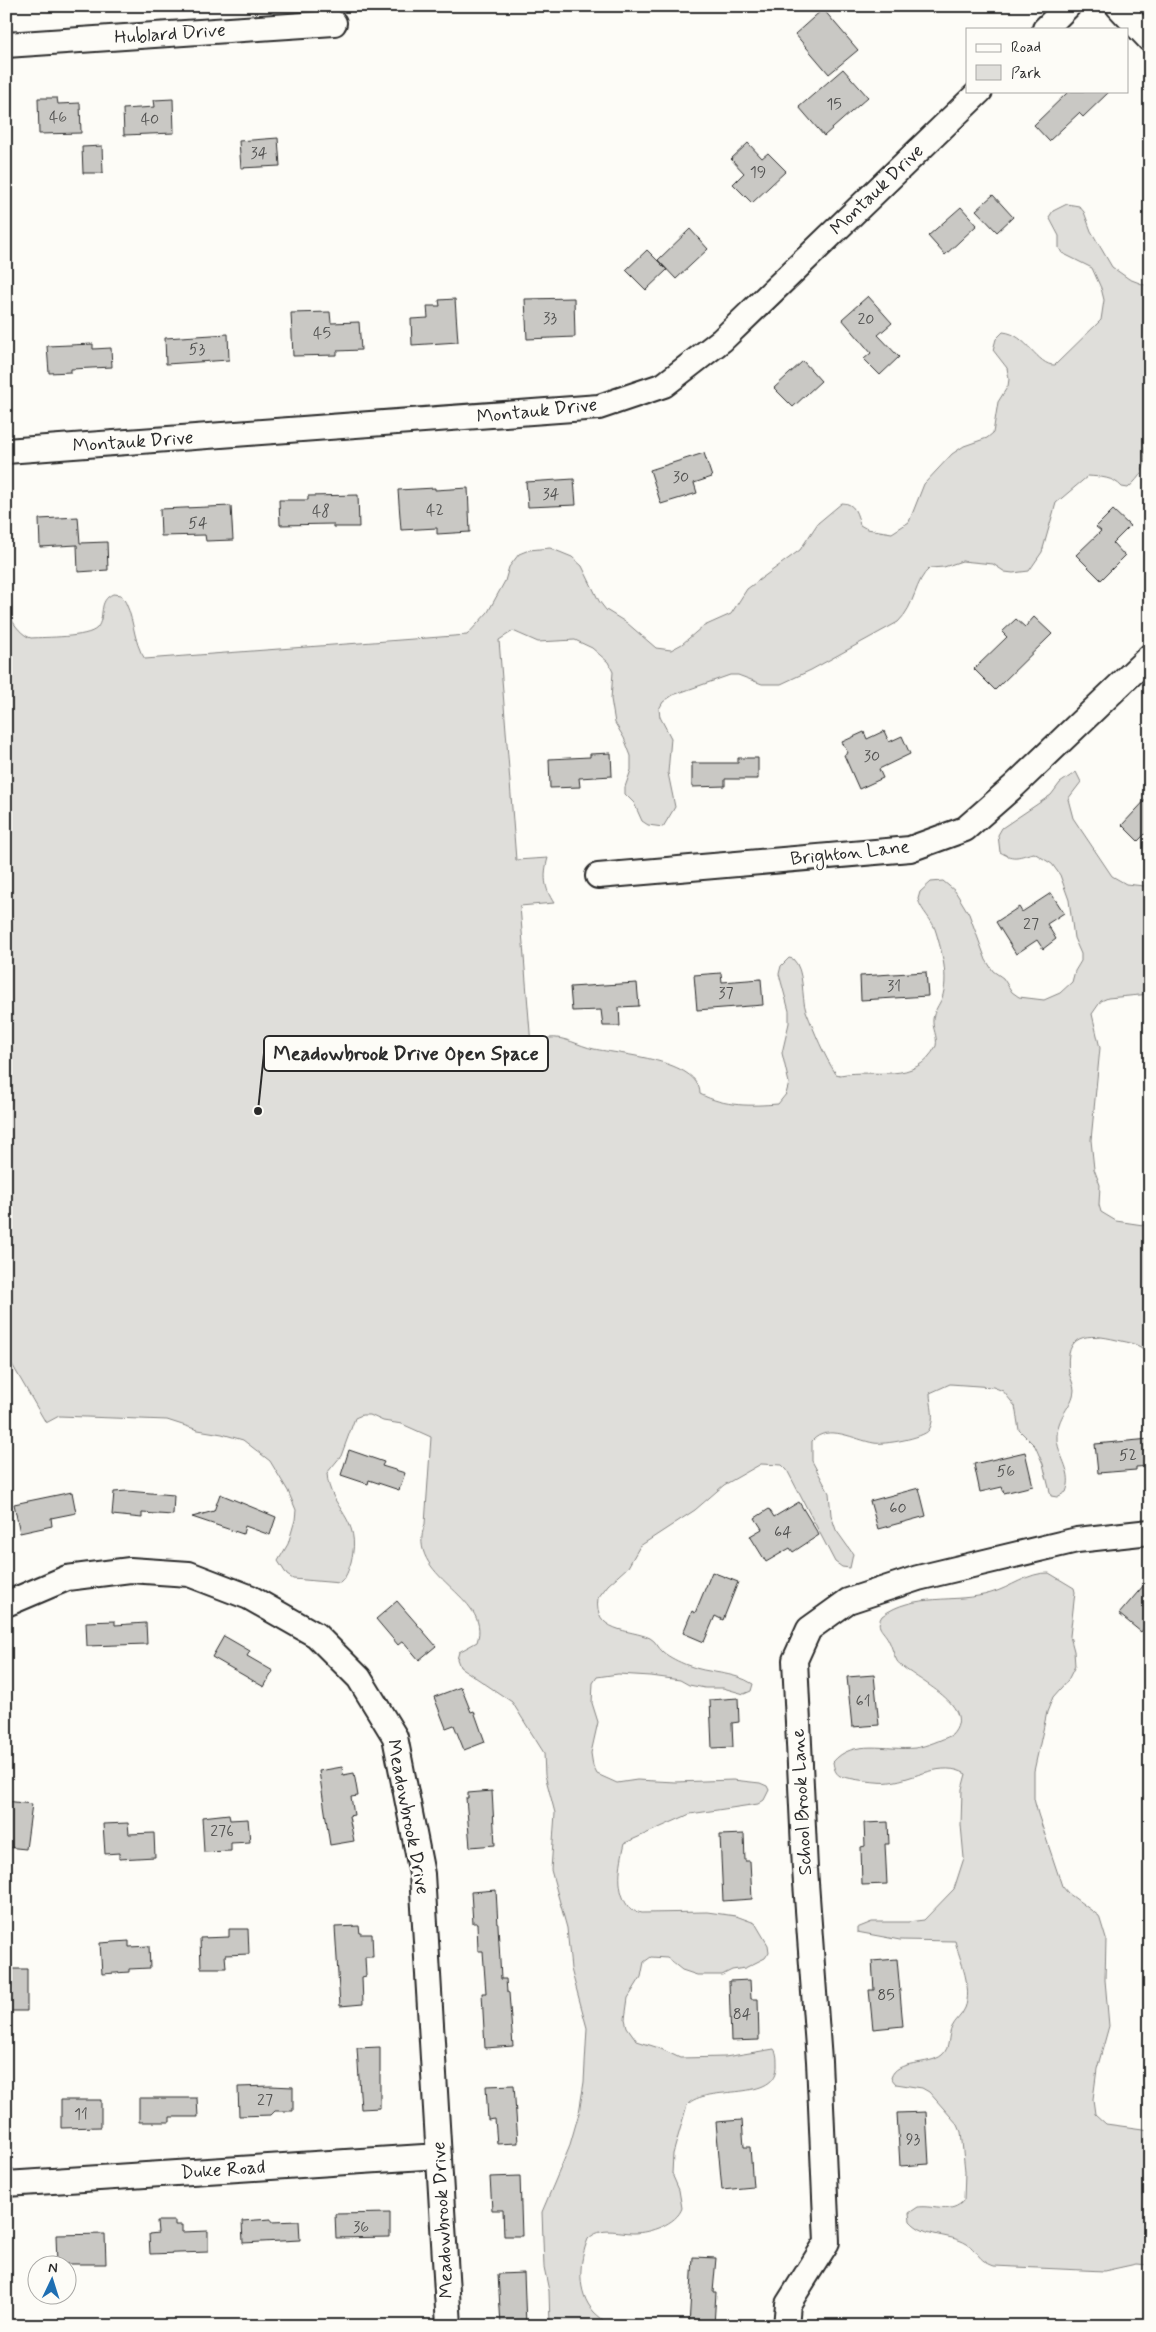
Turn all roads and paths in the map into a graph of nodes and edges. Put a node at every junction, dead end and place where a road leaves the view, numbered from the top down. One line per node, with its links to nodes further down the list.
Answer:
1 (1068, 6): 4 (street)
2 (1118, 6): 5 (street)
3 (334, 23): 6 (street, Hublard Drive)
4 (1046, 28)
5 (1150, 40)
6 (6, 45)
7 (979, 92): 8 (street, Montauk Drive)
8 (6, 451)
9 (1150, 656): 10 (street, Brighton Lane)
10 (598, 876)
11 (1150, 1532): 16 (street, School Brook Lane)
12 (6, 1604): 13 (street, Meadowbrook Drive)
13 (439, 2156): 14 (street, Duke Road); 15 (street, Meadowbrook Drive)
14 (6, 2184)
15 (449, 2326)
16 (786, 2326)

